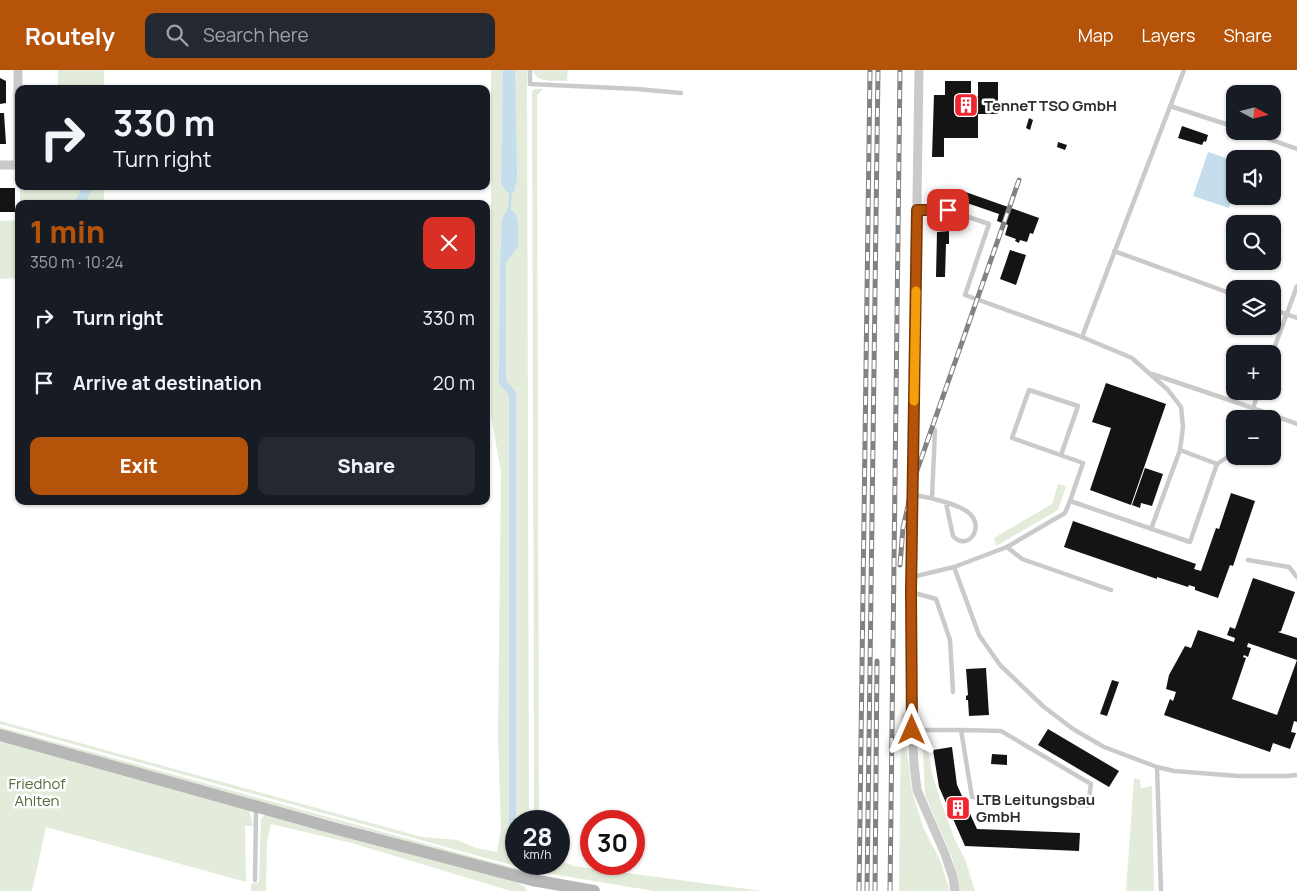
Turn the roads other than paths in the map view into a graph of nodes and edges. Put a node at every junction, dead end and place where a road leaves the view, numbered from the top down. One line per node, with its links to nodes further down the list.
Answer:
1 (18, 70): 5 (street)
2 (530, 70): 6 (lane)
3 (919, 70): 13 (street)
4 (1184, 70): 7 (lane)
5 (18, 85)
6 (681, 93)
7 (1170, 106): 8 (lane); 14 (lane)
8 (1226, 125)
9 (1273, 140): 10 (lane)
10 (1297, 148)
11 (0, 165): 12 (street)
12 (15, 165)
13 (917, 210): 20 (lane); 31 (street)
14 (1114, 251): 16 (lane); 20 (lane)
15 (1297, 286): 18 (lane)
16 (1226, 292)
17 (1281, 312): 18 (lane)
18 (1287, 314): 19 (lane); 21 (lane)
19 (1297, 318)
20 (1082, 337): 22 (lane)
21 (1275, 345)
22 (1149, 373): 24 (lane); 27 (lane)
23 (1256, 400): 24 (lane)
24 (1253, 408): 25 (lane)
25 (1297, 424)
26 (936, 430): 32 (lane)
27 (1180, 450): 30 (lane); 35 (lane)
28 (1061, 455): 28 (lane); 33 (lane)
29 (1226, 458): 30 (lane)
30 (1217, 464): 35 (lane)
31 (914, 495): 32 (lane); 39 (street)
32 (932, 497): 34 (lane)
33 (1070, 501): 35 (lane); 36 (lane)
34 (946, 503): 34 (lane)
35 (1151, 529)
36 (1007, 547): 38 (lane); 41 (lane)
37 (1248, 560): 40 (lane)
38 (954, 567): 39 (lane); 47 (lane)
39 (912, 577): 42 (street)
40 (1297, 577)
41 (1111, 590)
42 (911, 592): 43 (lane); 44 (street)
43 (953, 692)
44 (912, 730): 45 (lane); 52 (street)
45 (961, 730): 45 (lane)
46 (0, 736): 49 (street)
47 (1157, 767): 48 (lane); 53 (lane)
48 (1297, 774)
49 (256, 807): 50 (lane); 51 (street)
50 (254, 880)
51 (594, 891)
52 (955, 891)
53 (1161, 891)

